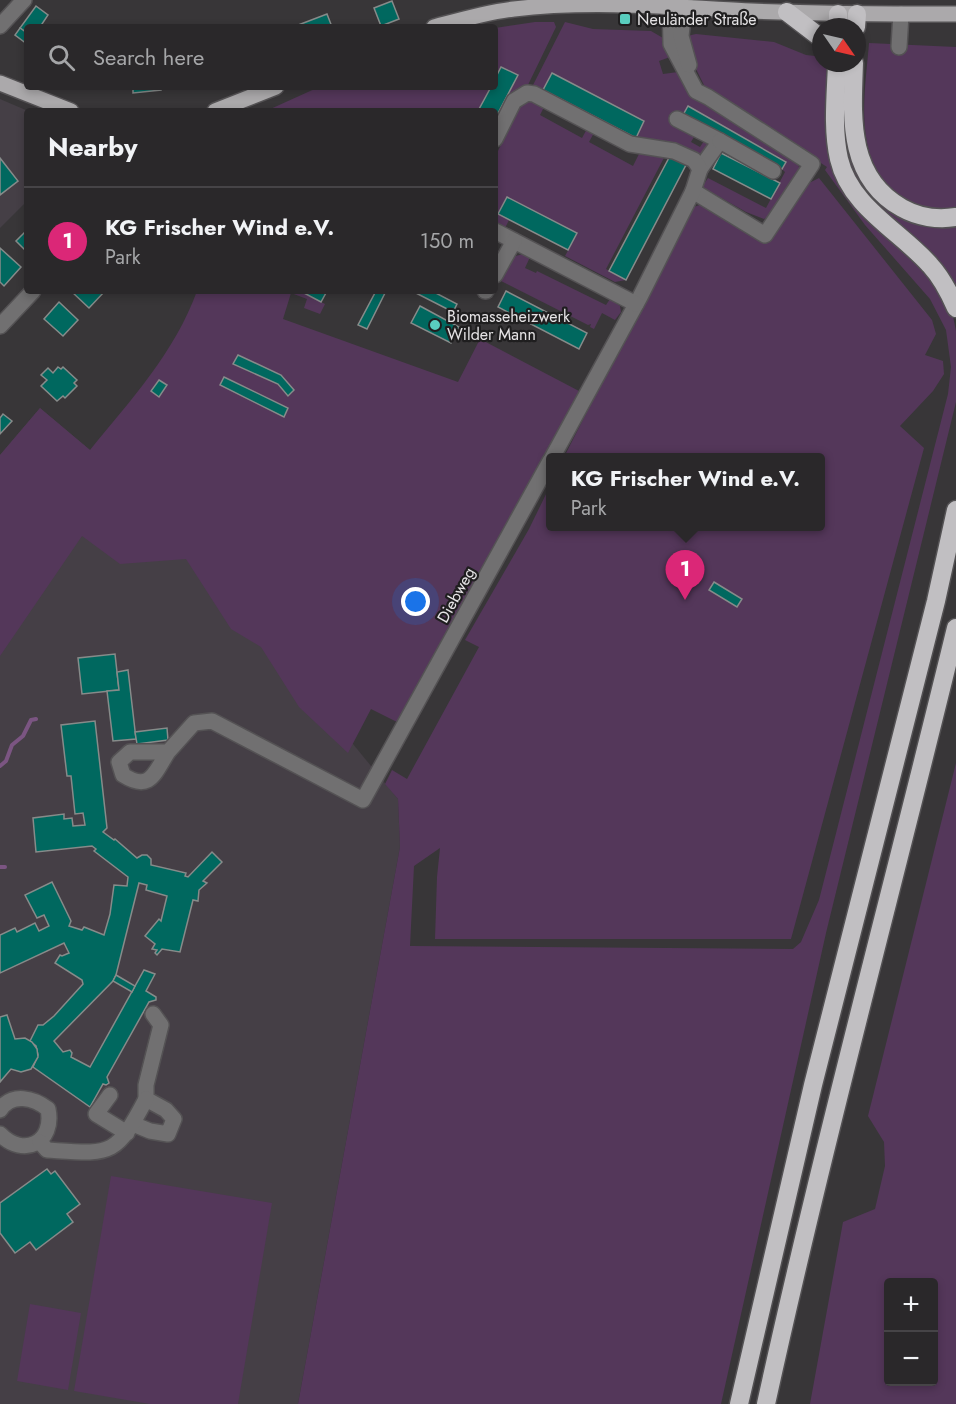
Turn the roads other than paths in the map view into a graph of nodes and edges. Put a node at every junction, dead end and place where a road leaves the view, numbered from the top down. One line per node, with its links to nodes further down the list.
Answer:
1 (24, 0): 9 (street)
2 (677, 4): 3 (main road); 8 (main road); 23 (street)
3 (787, 12): 6 (main road); 10 (highway)
4 (901, 14): 5 (main road); 7 (main road); 11 (street)
5 (956, 14)
6 (821, 18)
7 (866, 19)
8 (446, 24)
9 (0, 26)
10 (812, 31)
11 (899, 47)
12 (837, 72): 30 (highway)
13 (854, 72): 24 (highway)
14 (0, 83): 16 (main road)
15 (268, 90): 17 (main road)
16 (63, 108)
17 (223, 108)
18 (677, 119): 20 (street)
19 (498, 133): 21 (street)
20 (720, 141): 21 (street, Diebweg); 22 (street)
21 (700, 169): 23 (street, Diebweg)
22 (774, 171)
23 (693, 191): 29 (street, Diebweg)
24 (956, 217)
25 (498, 233): 26 (street)
26 (514, 241): 27 (street); 29 (street)
27 (498, 270)
28 (30, 294): 31 (street)
29 (636, 304): 32 (street, Diebweg)
30 (956, 308)
31 (0, 326)
32 (554, 453)
33 (546, 468): 36 (street, Diebweg)
34 (956, 510): 44 (highway)
35 (956, 628): 45 (highway)
36 (168, 753)
37 (153, 1014): 39 (street)
38 (110, 1095): 41 (street)
39 (146, 1099): 41 (street); 41 (street)
40 (0, 1110): 43 (street)
41 (130, 1128): 43 (street)
42 (0, 1134): 43 (street)
43 (40, 1142)
44 (739, 1404)
45 (766, 1404)

